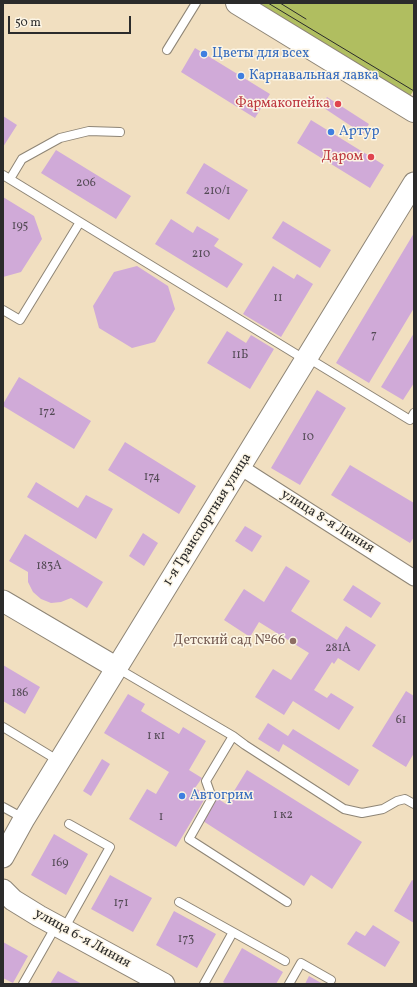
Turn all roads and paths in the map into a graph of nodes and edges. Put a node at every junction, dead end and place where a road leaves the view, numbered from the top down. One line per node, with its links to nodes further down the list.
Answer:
1 (196, 3): 3 (lane)
2 (237, 3): 4 (main road)
3 (167, 50)
4 (414, 111)
5 (120, 132): 6 (lane)
6 (6, 177): 8 (lane)
7 (414, 183): 10 (street, 1-я Транспортная улица)
8 (80, 222): 9 (lane); 10 (lane)
9 (3, 310)
10 (306, 359): 11 (lane); 12 (street, 1-я Транспортная улица)
11 (413, 419)
12 (240, 467): 13 (street, улица 8-я Линия); 15 (street, 1-я Транспортная улица)
13 (414, 578)
14 (3, 601): 15 (street)
15 (117, 668): 17 (lane); 18 (street, 1-я Транспортная улица)
16 (3, 727): 18 (lane)
17 (234, 736): 19 (lane); 26 (lane)
18 (60, 761): 21 (street, 1-я Транспортная улица)
19 (414, 804)
20 (3, 807): 21 (lane)
21 (24, 819): 23 (street, 1-я Транспортная улица)
22 (69, 824): 27 (lane)
23 (3, 857)
24 (3, 890): 27 (street, улица 6-я Линия)
25 (179, 902): 28 (lane)
26 (287, 902)
27 (60, 927): 31 (lane); 32 (street, улица 6-я Линия)
28 (233, 932): 29 (lane); 33 (lane)
29 (284, 961)
30 (331, 980): 34 (lane)
31 (23, 984)
32 (164, 984)
33 (204, 984)
34 (289, 984)

